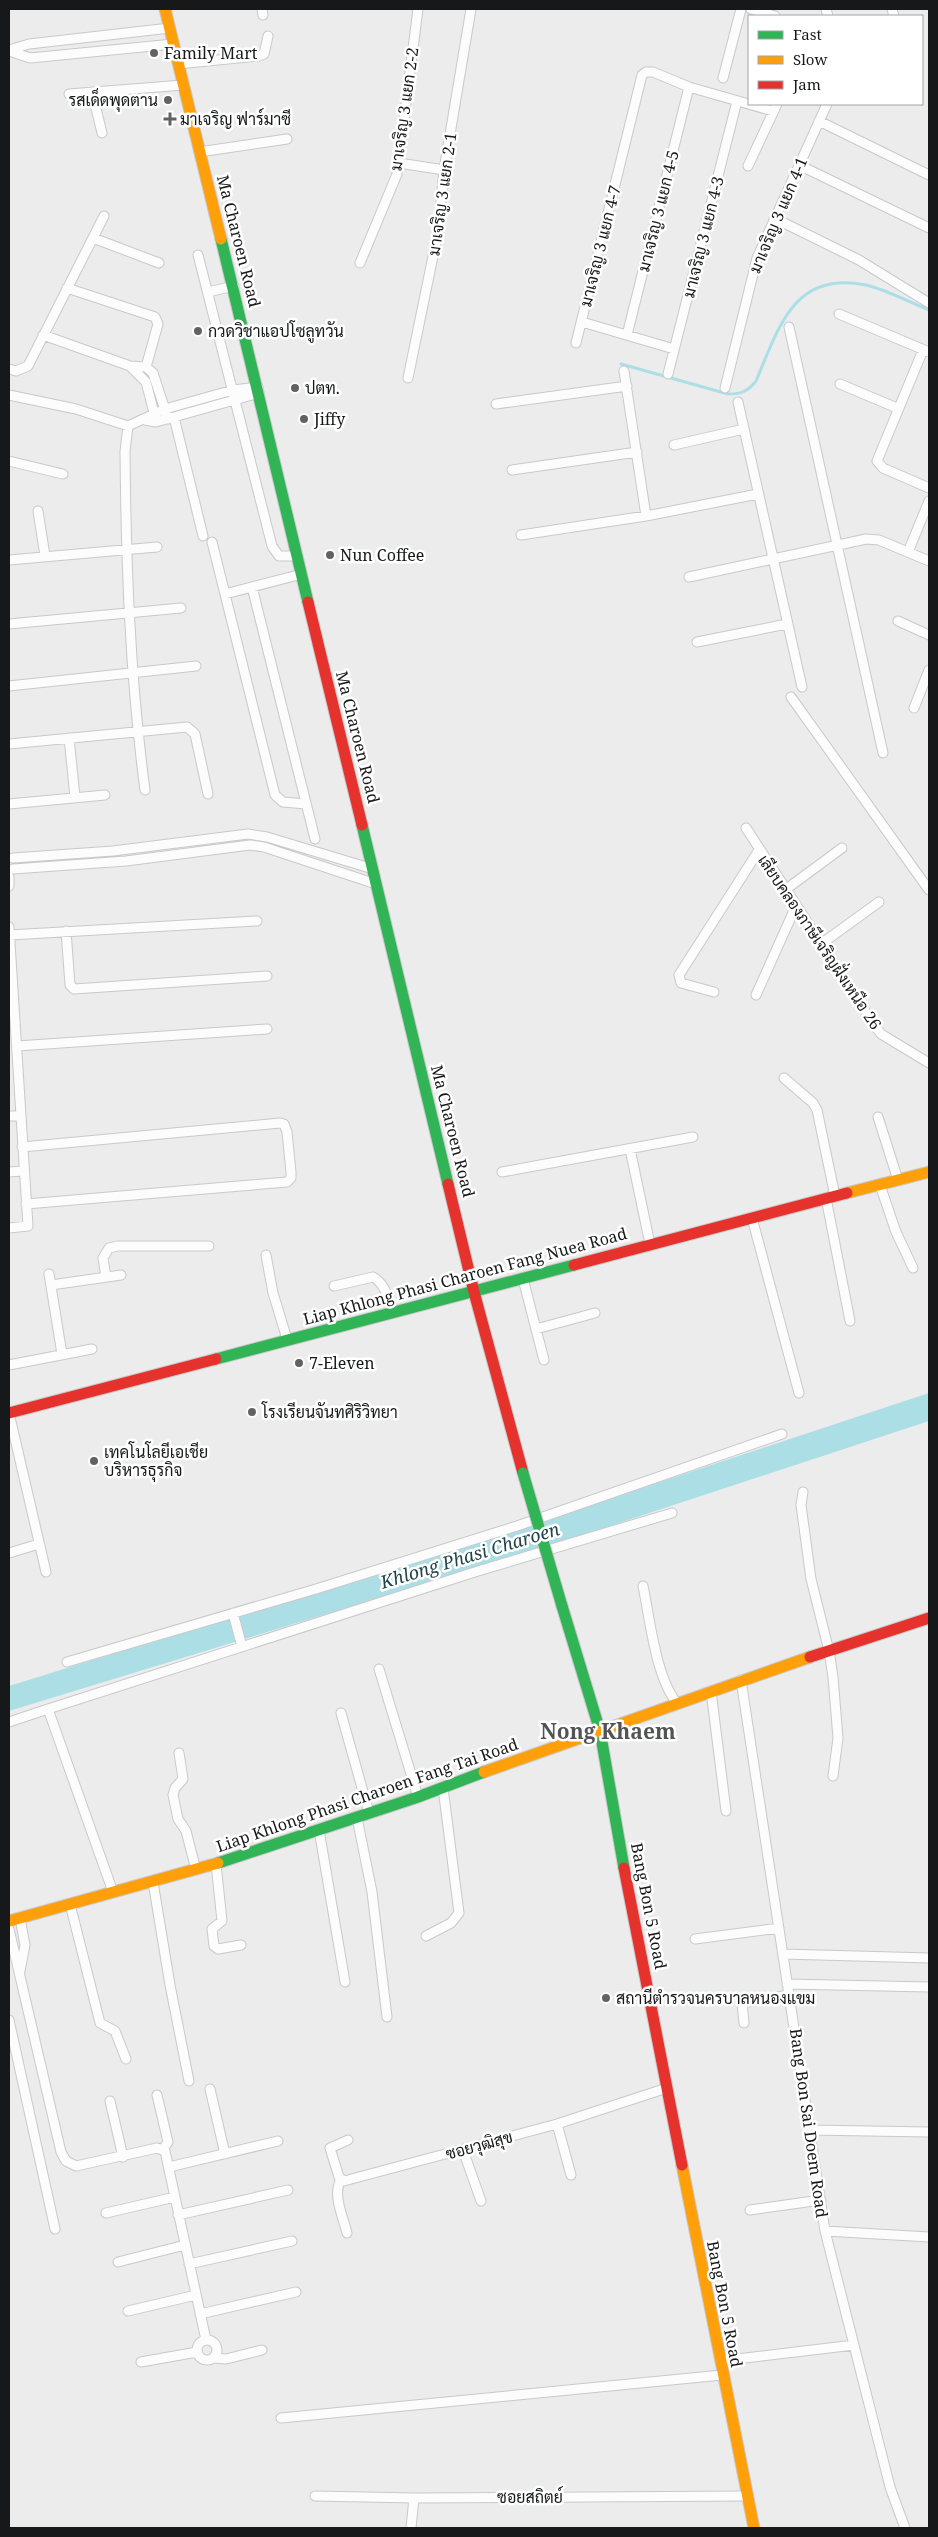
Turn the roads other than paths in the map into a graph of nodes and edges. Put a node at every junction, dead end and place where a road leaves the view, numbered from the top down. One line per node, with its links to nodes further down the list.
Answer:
1 (165, 9): 7 (main road, Ma Charoen Road)
2 (418, 9): 26 (street, มาเจริญ 3 แยก 2-2)
3 (471, 9): 29 (street, มาเจริญ 3 แยก 2-1)
4 (741, 9): 12 (street)
5 (751, 9): 6 (street)
6 (772, 15)
7 (170, 28): 9 (main road, Ma Charoen Road); 10 (street)
8 (268, 36): 11 (street)
9 (173, 44): 10 (street); 11 (main road, Ma Charoen Road)
10 (9, 51)
11 (178, 64): 13 (main road, Ma Charoen Road)
12 (723, 78)
13 (183, 84): 15 (street); 25 (main road, Ma Charoen Road)
14 (689, 87): 17 (street); 43 (street, มาเจริญ 3 แยก 4-7); 46 (street, มาเจริญ 3 แยก 4-5)
15 (92, 92): 16 (street); 23 (street)
16 (69, 94)
17 (737, 101): 18 (street); 48 (street, มาเจริญ 3 แยก 4-3)
18 (748, 103)
19 (762, 105): 21 (street)
20 (827, 105): 22 (street, มาเจริญ 3 แยก 4-1)
21 (775, 107): 28 (street)
22 (819, 122): 27 (street, มาเจริญ 3 แยก 4-1); 30 (street)
23 (102, 133)
24 (288, 139): 25 (street)
25 (199, 152): 38 (main road, Ma Charoen Road)
26 (399, 163): 29 (street); 37 (street, มาเจริญ 3 แยก 2-2)
27 (799, 165): 32 (street, มาเจริญ 3 แยก 4-1); 33 (street)
28 (748, 166)
29 (444, 170): 55 (street, มาเจริญ 3 แยก 2-1)
30 (929, 175)
31 (104, 216): 34 (street)
32 (774, 218): 41 (street); 58 (street, มาเจริญ 3 แยก 4-1)
33 (929, 228)
34 (93, 238): 36 (street); 39 (street)
35 (198, 255): 40 (street)
36 (159, 263)
37 (360, 263)
38 (234, 286): 40 (street); 59 (main road, Ma Charoen Road)
39 (67, 288): 45 (street); 51 (street)
40 (208, 292): 60 (street)
41 (929, 303)
42 (839, 314): 49 (street)
43 (582, 322): 46 (street, มาเจริญ 3 แยก 4-7); 47 (street)
44 (790, 327): 83 (street)
45 (43, 335): 50 (street); 52 (street)
46 (627, 335): 48 (street, มาเจริญ 3 แยก 4-7)
47 (576, 343)
48 (674, 349): 54 (street, มาเจริญ 3 แยก 4-3)
49 (926, 351): 64 (street)
50 (130, 366): 51 (street); 66 (street)
51 (146, 367): 65 (street)
52 (9, 369)
53 (624, 371): 57 (street)
54 (668, 374)
55 (408, 378)
56 (840, 384): 64 (street)
57 (627, 386): 63 (street); 71 (street)
58 (725, 388)
59 (258, 390): 60 (street); 88 (main road, Ma Charoen Road)
60 (235, 395): 65 (street); 67 (street); 88 (street)
61 (9, 396): 68 (street)
62 (738, 402): 69 (street)
63 (496, 404)
64 (897, 408): 75 (street)
65 (165, 409): 66 (street); 67 (street)
66 (155, 418): 67 (street); 68 (street)
67 (171, 418): 81 (street)
68 (128, 426): 85 (street)
69 (744, 430): 70 (street); 76 (street)
70 (674, 445)
71 (637, 452): 73 (street); 79 (street)
72 (9, 461): 74 (street)
73 (512, 470)
74 (63, 474)
75 (929, 488)
76 (758, 494): 79 (street); 89 (street)
77 (929, 501): 86 (street)
78 (38, 511): 87 (street)
79 (646, 516): 80 (street)
80 (521, 535)
81 (203, 536)
82 (212, 542): 95 (street)
83 (837, 544): 86 (street); 89 (street); 113 (street)
84 (157, 547): 85 (street)
85 (128, 549): 87 (street); 97 (street)
86 (908, 552): 91 (street)
87 (45, 556): 90 (street)
88 (297, 556): 92 (main road, Ma Charoen Road)
89 (772, 558): 93 (street); 100 (street)
90 (9, 560)
91 (929, 561)
92 (302, 574): 94 (street); 131 (main road, Ma Charoen Road)
93 (689, 577)
94 (252, 587): 95 (street); 119 (street)
95 (225, 594): 119 (street)
96 (181, 608): 97 (street)
97 (129, 612): 99 (street); 105 (street)
98 (898, 622): 101 (street)
99 (9, 624)
100 (787, 624): 102 (street); 107 (street)
101 (929, 635)
102 (696, 642)
103 (196, 666): 105 (street)
104 (929, 670): 109 (street)
105 (133, 674): 106 (street); 110 (street)
106 (9, 686)
107 (802, 687)
108 (791, 697): 136 (street)
109 (914, 708)
110 (137, 732): 111 (street); 114 (street); 115 (street)
111 (69, 738): 112 (street); 117 (street)
112 (9, 744)
113 (883, 753)
114 (145, 790)
115 (208, 794)
116 (105, 795): 117 (street)
117 (75, 797): 118 (street)
118 (9, 804)
119 (306, 804): 122 (street)
120 (746, 828): 126 (street, เลียบคลองภาษีเจริญฝั่งเหนือ 26)
121 (267, 837): 123 (street); 124 (street); 131 (street)
122 (315, 839)
123 (181, 843): 127 (street); 128 (street)
124 (264, 847): 128 (street); 133 (street)
125 (842, 848): 135 (street)
126 (759, 850): 135 (street, เลียบคลองภาษีเจริญฝั่งเหนือ 26); 146 (street)
127 (71, 854): 129 (street); 130 (street)
128 (183, 854): 130 (street)
129 (11, 855): 132 (street)
130 (71, 865): 132 (street)
131 (373, 870): 133 (main road, Ma Charoen Road)
132 (10, 873): 134 (street)
133 (376, 884): 179 (main road, Ma Charoen Road)
134 (9, 886)
135 (784, 890): 138 (street, เลียบคลองภาษีเจริญฝั่งเหนือ 26)
136 (929, 890)
137 (879, 902): 143 (street)
138 (796, 906): 143 (street, เลียบคลองภาษีเจริญฝั่งเหนือ 26); 147 (street)
139 (257, 921): 141 (street)
140 (9, 927): 142 (street)
141 (66, 931): 142 (street); 145 (street)
142 (9, 935): 144 (street)
143 (821, 944): 151 (street, เลียบคลองภาษีเจริญฝั่งเหนือ 26)
144 (10, 945): 148 (street)
145 (267, 976)
146 (714, 992)
147 (756, 996)
148 (12, 998): 150 (street)
149 (267, 1029): 150 (street)
150 (15, 1050): 154 (street)
151 (929, 1063)
152 (784, 1078): 165 (street)
153 (9, 1116): 154 (street)
154 (21, 1116): 157 (street)
155 (878, 1116): 163 (street)
156 (693, 1137): 158 (street)
157 (22, 1147): 159 (street); 166 (street)
158 (630, 1149): 161 (street); 169 (street)
159 (24, 1170): 160 (street); 166 (street)
160 (9, 1172)
161 (502, 1172)
162 (929, 1172): 163 (main road, Liap Khlong Phasi Charoen Fang Nuea Road)
163 (898, 1180): 164 (main road, Liap Khlong Phasi Charoen Fang Nuea Road)
164 (880, 1185): 165 (main road, Liap Khlong Phasi Charoen Fang Nuea Road); 172 (street)
165 (831, 1197): 167 (main road, Liap Khlong Phasi Charoen Fang Nuea Road); 182 (street)
166 (26, 1204): 168 (street)
167 (752, 1218): 169 (main road, Liap Khlong Phasi Charoen Fang Nuea Road); 189 (street)
168 (9, 1228)
169 (650, 1244): 176 (main road, Liap Khlong Phasi Charoen Fang Nuea Road)
170 (209, 1246): 175 (street)
171 (266, 1255): 184 (street)
172 (913, 1268)
173 (49, 1274): 177 (street)
174 (121, 1275): 175 (street)
175 (106, 1277): 177 (street)
176 (523, 1279): 179 (main road, Liap Khlong Phasi Charoen Fang Nuea Road); 183 (street)
177 (51, 1285): 186 (street)
178 (334, 1286): 180 (street)
179 (474, 1292): 180 (main road, Liap Khlong Phasi Charoen Fang Nuea Road); 192 (main road, Ma Charoen Road)
180 (394, 1312): 184 (main road, Liap Khlong Phasi Charoen Fang Nuea Road)
181 (595, 1313): 183 (street)
182 (850, 1322)
183 (536, 1329): 187 (street)
184 (288, 1339): 190 (main road, Liap Khlong Phasi Charoen Fang Nuea Road)
185 (92, 1349): 186 (street)
186 (62, 1354): 188 (street)
187 (544, 1360)
188 (9, 1365)
189 (799, 1393)
190 (9, 1413): 195 (street)
191 (782, 1434): 199 (street)
192 (523, 1473): 211 (main road, Bang Bon 5 Road, bridge)
193 (803, 1492): 202 (street)
194 (672, 1513): 201 (street)
195 (39, 1544): 196 (street); 197 (street)
196 (9, 1553)
197 (46, 1572)
198 (643, 1586): 207 (street)
199 (233, 1614): 201 (street); 203 (street)
200 (929, 1618): 202 (main road, Liap Khlong Phasi Charoen Fang Tai Road)
201 (241, 1644): 208 (street)
202 (829, 1651): 205 (main road, Liap Khlong Phasi Charoen Fang Tai Road); 213 (street)
203 (67, 1662)
204 (379, 1669): 215 (street)
205 (741, 1680): 206 (main road, Liap Khlong Phasi Charoen Fang Tai Road); 227 (street, Bang Bon Sai Doem Road)
206 (711, 1691): 207 (main road, Liap Khlong Phasi Charoen Fang Tai Road); 216 (street)
207 (677, 1703): 211 (main road, Liap Khlong Phasi Charoen Fang Tai Road)
208 (48, 1709): 210 (street); 223 (street)
209 (341, 1713): 217 (street)
210 (9, 1722)
211 (600, 1730): 214 (main road, Liap Khlong Phasi Charoen Fang Tai Road); 244 (main road, Bang Bon 5 Road)
212 (179, 1753): 221 (street)
213 (833, 1776)
214 (443, 1788): 215 (main road, Liap Khlong Phasi Charoen Fang Tai Road); 229 (street)
215 (418, 1798): 217 (main road, Liap Khlong Phasi Charoen Fang Tai Road)
216 (726, 1811)
217 (369, 1813): 218 (main road, Liap Khlong Phasi Charoen Fang Tai Road)
218 (357, 1818): 219 (main road, Liap Khlong Phasi Charoen Fang Tai Road); 239 (street)
219 (319, 1830): 220 (main road, Liap Khlong Phasi Charoen Fang Tai Road); 235 (street)
220 (216, 1864): 221 (main road, Liap Khlong Phasi Charoen Fang Tai Road); 231 (street)
221 (196, 1870): 222 (main road, Liap Khlong Phasi Charoen Fang Tai Road)
222 (153, 1882): 223 (main road, Liap Khlong Phasi Charoen Fang Tai Road); 243 (street)
223 (113, 1892): 224 (main road, Liap Khlong Phasi Charoen Fang Tai Road)
224 (70, 1904): 225 (main road, Liap Khlong Phasi Charoen Fang Tai Road); 242 (street)
225 (20, 1918): 226 (main road, Liap Khlong Phasi Charoen Fang Tai Road); 234 (street)
226 (9, 1921)
227 (780, 1928): 230 (street); 232 (street, Bang Bon Sai Doem Road)
228 (9, 1929): 234 (street)
229 (426, 1936)
230 (695, 1939)
231 (241, 1945)
232 (782, 1954): 233 (street); 236 (street, Bang Bon Sai Doem Road)
233 (929, 1958)
234 (19, 1974): 256 (street)
235 (345, 1982)
236 (788, 1984): 237 (street); 238 (street, Bang Bon Sai Doem Road)
237 (929, 1987)
238 (789, 1995): 241 (street); 249 (street, Bang Bon Sai Doem Road)
239 (387, 2017)
240 (9, 2020): 267 (street)
241 (744, 2023)
242 (126, 2059)
243 (189, 2080)
244 (667, 2088): 248 (street, ซอยวุฒิสุข); 284 (main road, Bang Bon 5 Road)
245 (210, 2089): 255 (street)
246 (157, 2095): 253 (street)
247 (110, 2101): 256 (street)
248 (557, 2124): 254 (street, ซอยวุฒิสุข); 258 (street)
249 (810, 2130): 250 (street); 262 (street, Bang Bon Sai Doem Road)
250 (929, 2132)
251 (348, 2140): 259 (street)
252 (278, 2141): 255 (street)
253 (163, 2149): 256 (street); 257 (street)
254 (463, 2150): 259 (street, ซอยวุฒิสุข); 263 (street)
255 (225, 2154): 257 (street)
256 (123, 2157)
257 (169, 2167): 261 (street)
258 (571, 2175)
259 (341, 2179): 269 (street)
260 (288, 2190): 266 (street)
261 (175, 2197): 265 (street); 266 (street)
262 (821, 2200): 264 (street); 268 (street, Bang Bon Sai Doem Road)
263 (481, 2201)
264 (750, 2210)
265 (106, 2213)
266 (178, 2215): 272 (street)
267 (55, 2229)
268 (826, 2231): 270 (street); 280 (street, Bang Bon Sai Doem Road)
269 (347, 2233)
270 (929, 2237)
271 (292, 2241): 274 (street)
272 (185, 2245): 273 (street); 274 (street)
273 (118, 2262)
274 (189, 2264): 276 (street)
275 (296, 2292): 278 (street)
276 (196, 2295): 277 (street); 278 (street)
277 (128, 2311)
278 (200, 2314): 279 (street)
279 (206, 2340): 282 (street); 283 (street)
280 (854, 2345): 284 (street); 293 (street, Bang Bon Sai Doem Road)
281 (262, 2350): 283 (street)
282 (197, 2352): 283 (street); 285 (street)
283 (214, 2358)
284 (720, 2361): 286 (main road, Bang Bon 5 Road)
285 (141, 2362)
286 (722, 2375): 287 (street); 289 (main road, Bang Bon 5 Road)
287 (282, 2418)
288 (315, 2496): 290 (street, ซอยสถิตย์)
289 (746, 2496): 290 (street, ซอยสถิตย์); 292 (main road, Bang Bon 5 Road)
290 (414, 2498): 291 (street)
291 (410, 2528)
292 (754, 2528)
293 (905, 2528)

